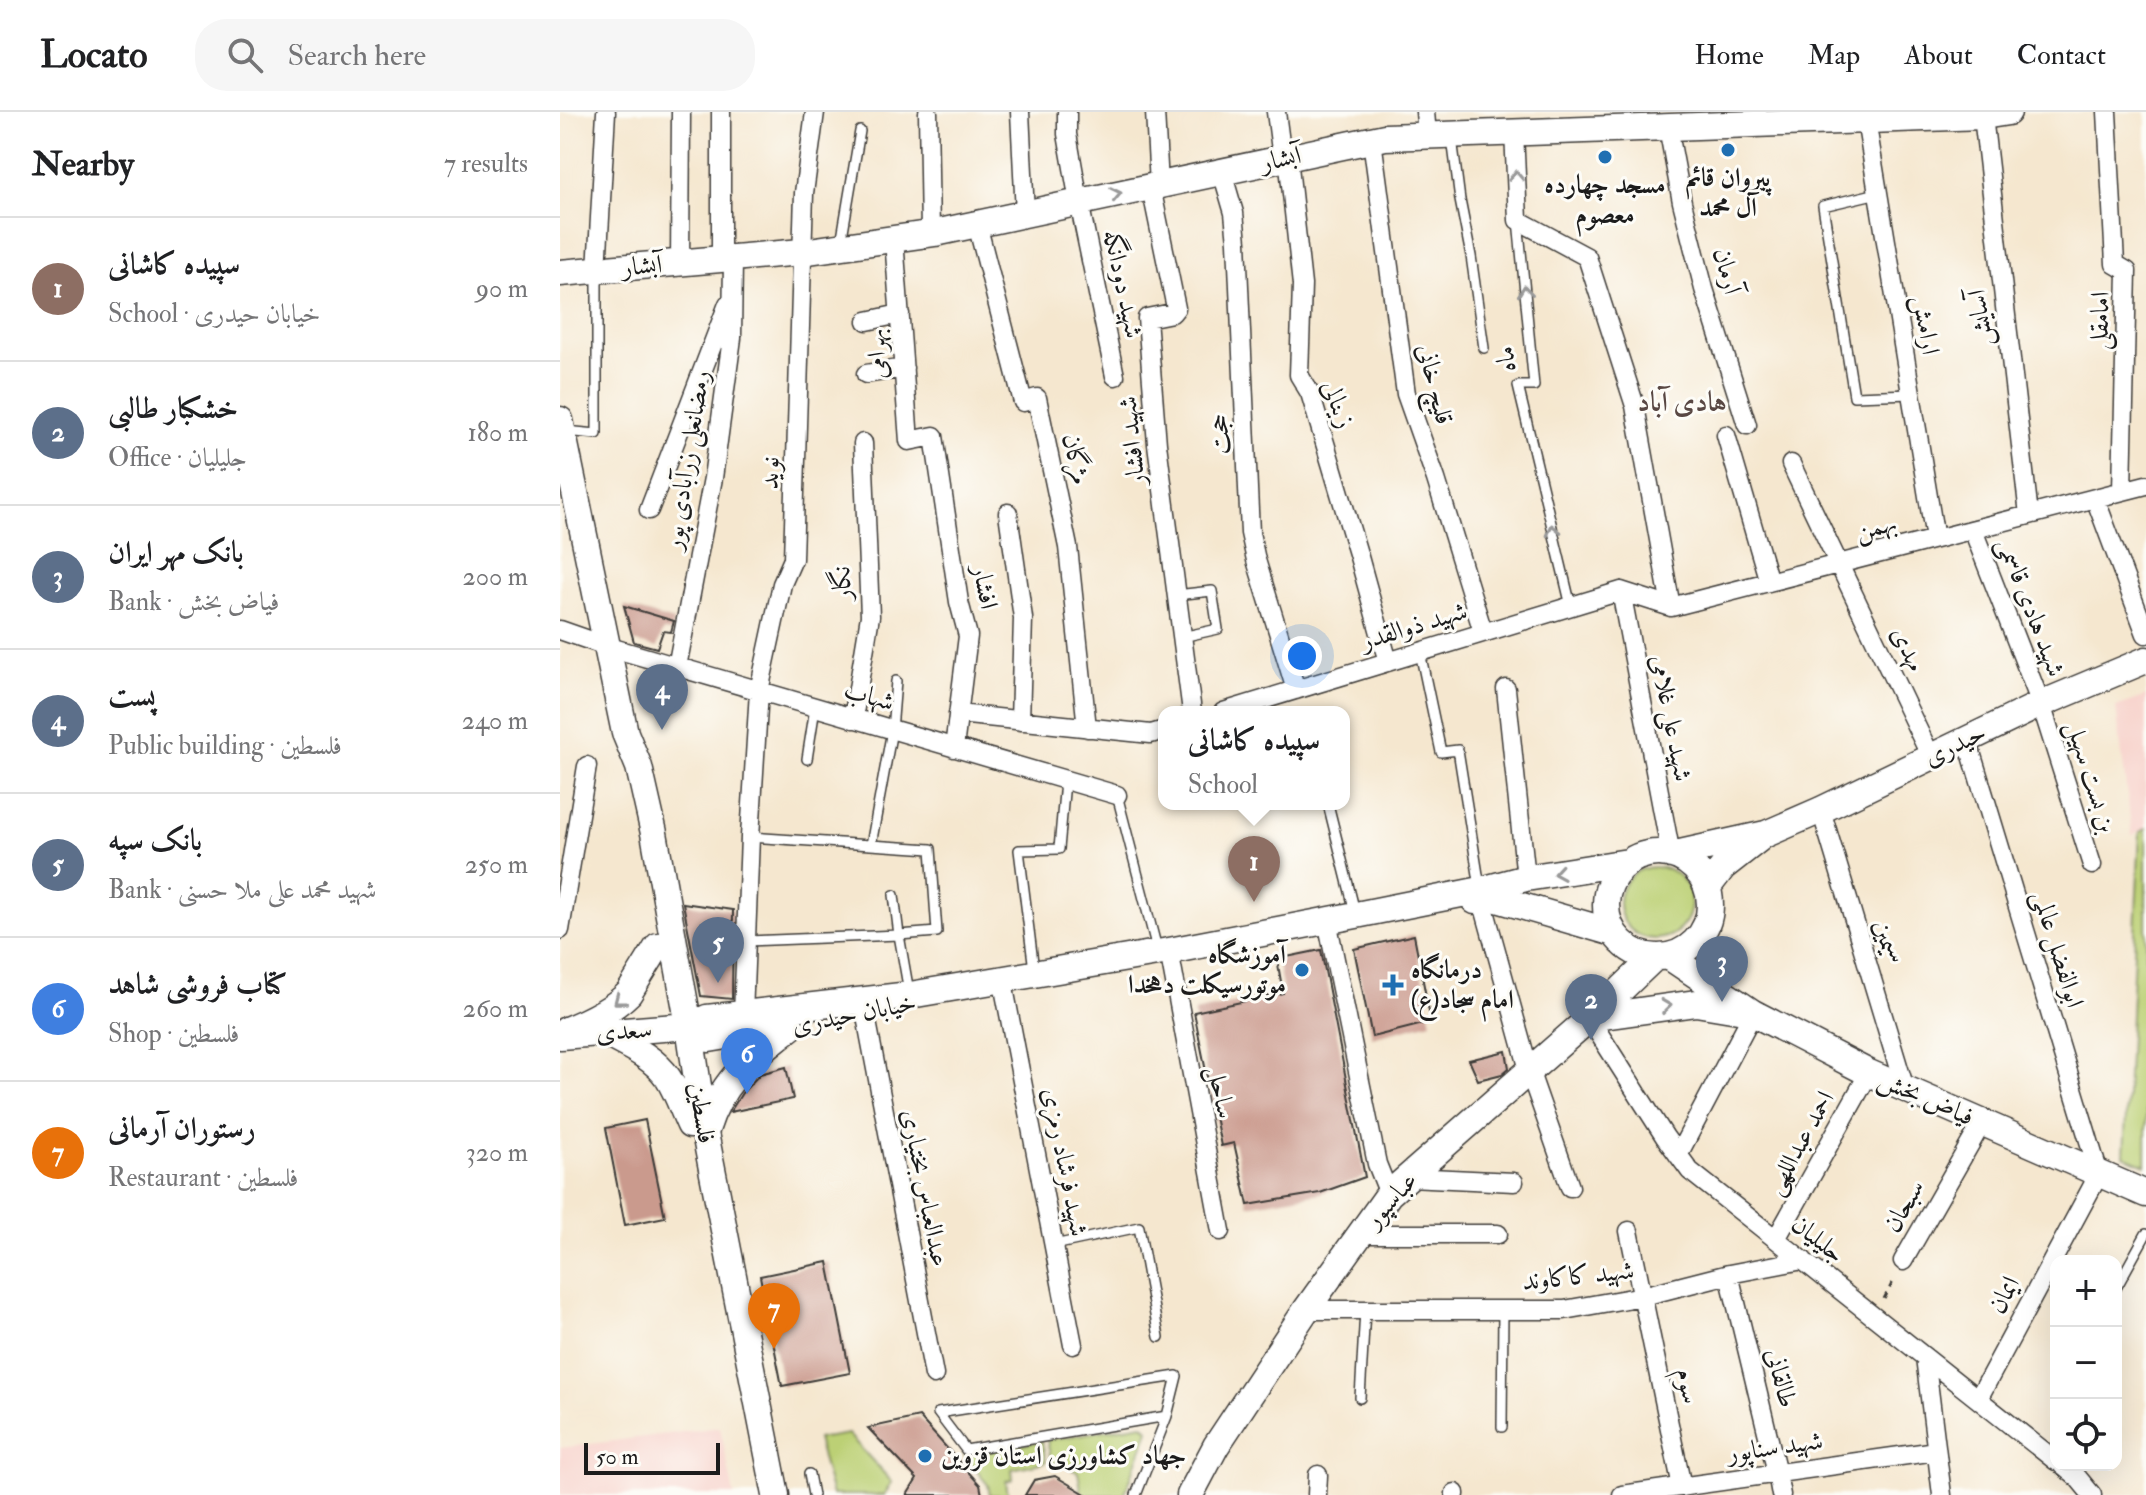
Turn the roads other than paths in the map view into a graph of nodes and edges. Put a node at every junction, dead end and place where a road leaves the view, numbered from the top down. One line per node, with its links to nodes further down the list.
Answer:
1 (606, 112): 35 (street)
2 (681, 112): 34 (street)
3 (721, 112): 33 (street, رمضانعلی زرآبادی پور)
4 (815, 112): 32 (street, نوید)
5 (928, 112): 29 (street)
6 (1020, 112): 26 (street)
7 (1067, 112): 25 (street, شهید دودانگه)
8 (1155, 112): 23 (street)
9 (1276, 112): 21 (street, زینالی)
10 (2107, 112): 52 (street, امامقلی)
11 (1996, 114): 12 (street, آبشار); 56 (street, آسایش)
12 (1914, 115): 14 (street, آبشار)
13 (1791, 117): 14 (street, آبشار); 16 (street, آبشار)
14 (1866, 120): 24 (street, ارامش)
15 (1547, 122): 16 (street, آبشار); 19 (street, آبشار)
16 (1674, 122): 46 (street, آرمان)
17 (1435, 127): 19 (street, آبشار); 20 (street, آبشار); 40 (lane)
18 (860, 131): 31 (lane)
19 (1514, 132): 27 (street, ماه, one-way to 19)
20 (1372, 140): 21 (street, آبشار); 66 (street, قلیچ خانی)
21 (1285, 158): 22 (street, آبشار); 72 (street, زینالی)
22 (1222, 172): 23 (street, آبشار); 76 (street, حجت)
23 (1155, 186): 25 (street, آبشار, one-way to 23); 62 (street, شهید افشار)
24 (1878, 193): 44 (street, ارامش); 44 (lane)
25 (1079, 202): 26 (street, آبشار); 43 (street, شهید دودانگه)
26 (1025, 214): 28 (street, آبشار)
27 (1518, 220): 63 (lane, ماه, one-way to 27); 64 (street)
28 (977, 224): 29 (street, آبشار); 85 (street, مژگان)
29 (930, 233): 30 (street, آبشار)
30 (894, 239): 31 (street, آبشار); 38 (street, بهرامی)
31 (841, 247): 32 (street, آبشار)
32 (802, 252): 33 (street, آبشار); 77 (street, نوید)
33 (727, 259): 34 (street, آبشار); 37 (street, رمضانعلی زرآبادی پور)
34 (680, 264): 35 (street, آبشار)
35 (597, 270): 36 (street, آبشار); 45 (lane)
36 (560, 273)
37 (732, 294): 54 (street); 73 (street, رمضانعلی زرآبادی پور)
38 (900, 314): 39 (street); 41 (street, بهرامی)
39 (867, 321)
40 (1484, 348)
41 (904, 368): 42 (street); 48 (street, بهرامی)
42 (866, 374)
43 (1115, 376)
44 (1911, 394): 58 (street, ارامش)
45 (561, 425): 69 (street, فلسطین)
46 (1747, 425)
47 (1726, 435): 60 (street)
48 (934, 436): 82 (street, افشار)
49 (863, 443): 83 (street, نگار)
50 (1791, 464): 59 (street, مهدی)
51 (2146, 485): 52 (street, بهمن)
52 (2122, 491): 53 (street, بهمن)
53 (2095, 498): 56 (street, بهمن); 67 (street)
54 (649, 510)
55 (1008, 513): 84 (street)
56 (2029, 515): 57 (street, بهمن)
57 (1973, 530): 58 (street, بهمن); 78 (street, شهید هادی قاسمی)
58 (1935, 539): 59 (street, بهمن)
59 (1839, 564): 60 (street, بهمن); 91 (street, مهدی)
60 (1769, 582): 64 (street, بهمن)
61 (1621, 591): 63 (street, شهید ذوالقدر); 64 (street); 101 (street, شهید علی غلامی)
62 (1176, 595): 68 (street, شهید افشار); 68 (lane)
63 (1571, 606): 66 (street, شهید ذوالقدر)
64 (1671, 607)
65 (560, 630): 69 (street, شهاب)
66 (1483, 632): 70 (street, شهید ذوالقدر)
67 (2146, 634)
68 (1182, 637): 79 (street, شهید افشار)
69 (606, 646): 73 (street, شهاب); 88 (street, فلسطین)
70 (1420, 652): 72 (street, شهید ذوالقدر); 106 (lane)
71 (2146, 660): 78 (street, حیدری)
72 (1388, 662): 76 (street, شهید ذوالقدر)
73 (677, 667): 77 (street, شهاب)
74 (896, 681): 86 (lane)
75 (1506, 689): 104 (street)
76 (1296, 690): 80 (street, شهید ذوالقدر)
77 (759, 691): 81 (street, شهاب); 99 (street, نوید)
78 (2041, 704): 89 (street, حیدری); 103 (street, بن بست سهیل)
79 (1191, 706)
80 (1243, 706)
81 (815, 708): 83 (street, شهاب); 92 (lane)
82 (958, 714): 84 (street); 90 (street, افشار)
83 (853, 719): 86 (street, شهاب)
84 (1020, 721): 85 (street)
85 (1087, 728): 87 (street)
86 (892, 730): 90 (street, شهاب); 100 (lane)
87 (1158, 732)
88 (625, 733): 115 (street, فلسطین); 127 (street, فلسطین)
89 (1967, 739): 91 (street, حیدری); 136 (street, ابوالفضل عالمی)
90 (954, 748): 94 (street, شهاب)
91 (1931, 757): 97 (street, حیدری)
92 (807, 759)
93 (587, 766): 109 (street)
94 (1065, 781): 95 (street, شهاب); 118 (lane)
95 (1117, 795): 116 (lane)
96 (1330, 810): 108 (lane)
97 (1821, 810): 98 (street, حیدری); 132 (street, سیمین)
98 (1766, 834): 101 (street); 105 (street)
99 (750, 837): 100 (lane); 113 (street, نوید)
100 (871, 845): 112 (lane)
101 (1671, 855): 102 (street); 105 (street)
102 (1628, 862): 104 (street, one-way to 104); 111 (street)
103 (2092, 865)
104 (1526, 878): 106 (street)
105 (1707, 888): 114 (street)
106 (1487, 894): 108 (street, خیابان حیدری); 110 (street, خیابان حیدری); 111 (street); 130 (street)
107 (894, 895): 112 (lane)
108 (1356, 915): 116 (street, خیابان حیدری)
109 (560, 930)
110 (1329, 930): 116 (street, خیابان حیدری); 138 (street)
111 (1614, 933): 117 (street)
112 (899, 935): 113 (lane); 121 (lane)
113 (747, 941): 124 (street, نوید)
114 (1695, 941): 117 (street); 119 (street)
115 (658, 946): 127 (street, فلسطین); 129 (street, one-way to 129)
116 (1164, 957): 118 (street, خیابان حیدری); 120 (street, خیابان حیدری); 141 (street, ساحل)
117 (1661, 957): 119 (street, فیاض بخش); 125 (street, عباسپور)
118 (1034, 973): 121 (street, خیابان حیدری)
119 (1714, 986): 123 (street, فیاض بخش)
120 (1004, 988): 122 (street, خیابان حیدری); 147 (street, شهید فرشاد رمزی)
121 (910, 995): 124 (street, خیابان حیدری)
122 (865, 1011): 126 (street, خیابان حیدری); 159 (street, عبدالعباس بختیاری)
123 (1753, 1013): 125 (street, one-way to 123); 131 (street, فیاض بخش); 135 (street)
124 (743, 1015): 127 (street, خیابان حیدری)
125 (1589, 1018): 130 (street, عباسپور); 135 (street, جلیلیان)
126 (793, 1026): 127 (street, خیابان حیدری); 134 (street)
127 (681, 1027): 128 (street, سعدی); 134 (street, فلسطین)
128 (604, 1033): 129 (street, سعدی); 134 (street)
129 (560, 1034)
130 (1529, 1070): 138 (street, عباسپور); 139 (street)
131 (1869, 1073): 132 (street, فیاض بخش); 146 (street, احمد عبداللهی)
132 (1905, 1089): 133 (street, فیاض بخش)
133 (1982, 1123): 136 (street, فیاض بخش); 149 (street, سبحان)
134 (697, 1129): 171 (street, فلسطین); 172 (street, فلسطین)
135 (1678, 1155): 146 (street, جلیلیان)
136 (2099, 1174): 140 (street, فیاض بخش); 161 (street, ایمان)
137 (1514, 1182): 138 (street)
138 (1399, 1186): 143 (street, عباسپور)
139 (1570, 1187)
140 (2146, 1194)
141 (1221, 1231)
142 (1629, 1231): 152 (street, سوم)
143 (1361, 1234): 144 (street); 153 (street, عباسپور)
144 (1498, 1234)
145 (2146, 1234): 151 (lane)
146 (1776, 1239): 148 (street, جلیلیان)
147 (1054, 1245): 156 (lane); 157 (street, شهید فرشاد رمزی)
148 (1803, 1260): 150 (street, شهید کاکاوند); 158 (street, جلیلیان)
149 (1903, 1261)
150 (1729, 1274): 152 (street, شهید کاکاوند); 167 (street, طالقانی)
151 (2122, 1277)
152 (1643, 1296): 155 (street, شهید کاکاوند); 170 (street, سوم)
153 (1306, 1310): 154 (street, شهید کاکاوند); 175 (street, عباسپور)
154 (1365, 1310): 155 (street, شهید کاکاوند); 160 (lane)
155 (1503, 1310): 163 (lane)
156 (1159, 1337)
157 (1073, 1345)
158 (1925, 1357): 161 (street, جلیلیان); 164 (street)
159 (934, 1375)
160 (1360, 1398)
161 (1978, 1399): 165 (street, جلیلیان)
162 (1167, 1416): 162 (lane); 174 (lane)
163 (1502, 1427)
164 (1936, 1451): 167 (street, شهید سناپور); 179 (street)
165 (2050, 1456)
166 (2069, 1471): 180 (street)
167 (1777, 1473): 170 (street, شهید سناپور); 178 (street, طالقانی)
168 (809, 1474): 173 (lane)
169 (1318, 1475): 176 (street)
170 (1682, 1487): 177 (street, شهید سناپور)
171 (763, 1495)
172 (776, 1495)
173 (813, 1495)
174 (1136, 1495)
175 (1190, 1495)
176 (1317, 1495)
177 (1622, 1495)
178 (1781, 1495)
179 (1942, 1495)
180 (2092, 1495)

